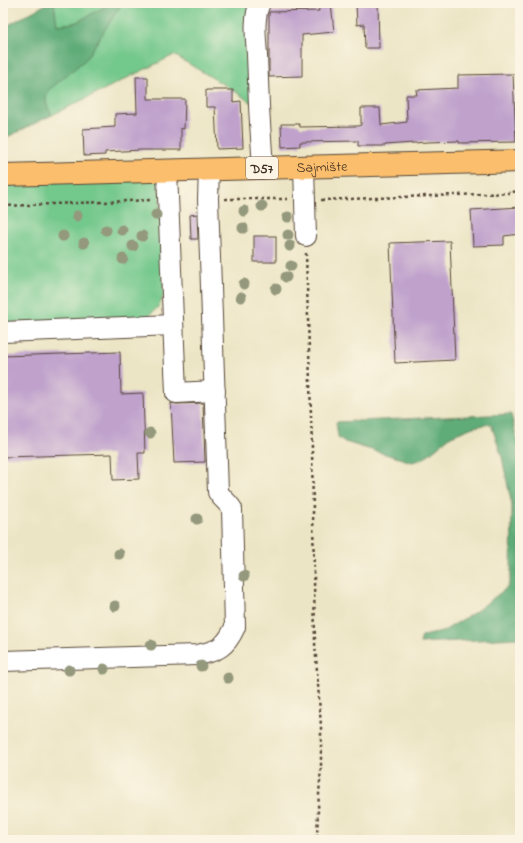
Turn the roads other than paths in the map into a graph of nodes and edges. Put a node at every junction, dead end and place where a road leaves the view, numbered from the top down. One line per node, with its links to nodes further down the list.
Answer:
1 (260, 3): 4 (street)
2 (520, 161): 3 (main road, Sajmište / D57)
3 (304, 167): 4 (main road, Sajmište / D57); 8 (street)
4 (263, 168): 5 (main road, Sajmište / D57)
5 (209, 170): 6 (main road, Sajmište / D57); 11 (street)
6 (167, 171): 7 (main road, Sajmište / D57); 9 (street)
7 (3, 175)
8 (306, 236)
9 (173, 325): 10 (street); 11 (street)
10 (3, 332)
11 (215, 392): 12 (street)
12 (3, 661)

